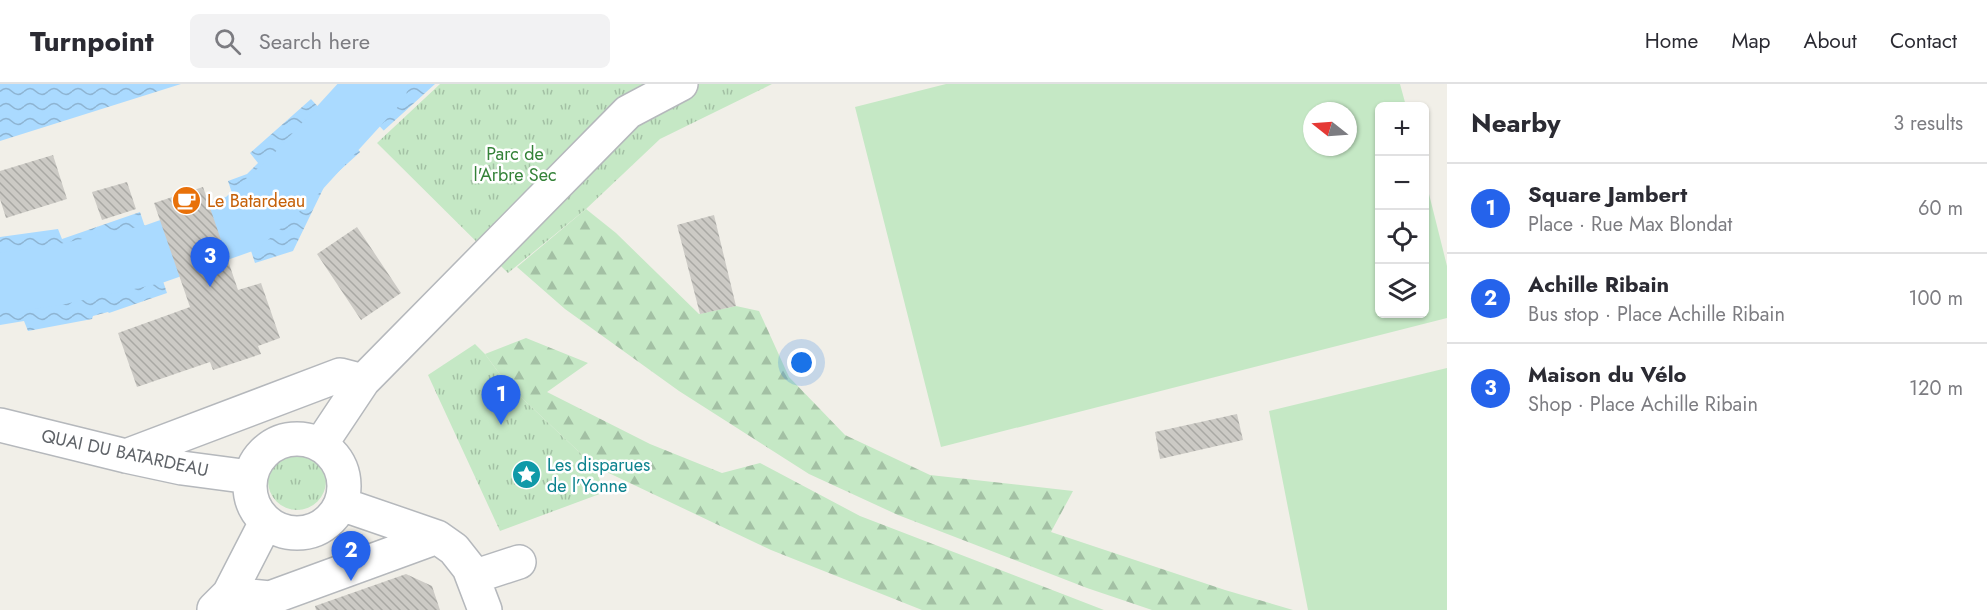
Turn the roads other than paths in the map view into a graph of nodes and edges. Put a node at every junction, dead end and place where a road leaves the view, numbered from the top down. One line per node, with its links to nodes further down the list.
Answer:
1 (681, 84): 2 (street)
2 (363, 381): 4 (street); 5 (street)
3 (0, 425): 5 (street, QUAI DU BATARDEAU)
4 (321, 444): 6 (street); 7 (street)
5 (126, 456): 6 (street, QUAI DU BATARDEAU)
6 (250, 477): 8 (street)
7 (341, 504): 8 (street); 9 (street)
8 (266, 522): 12 (street)
9 (437, 537): 11 (street); 12 (street)
10 (519, 562): 11 (street)
11 (473, 577): 13 (street)
12 (221, 602)
13 (485, 610)

